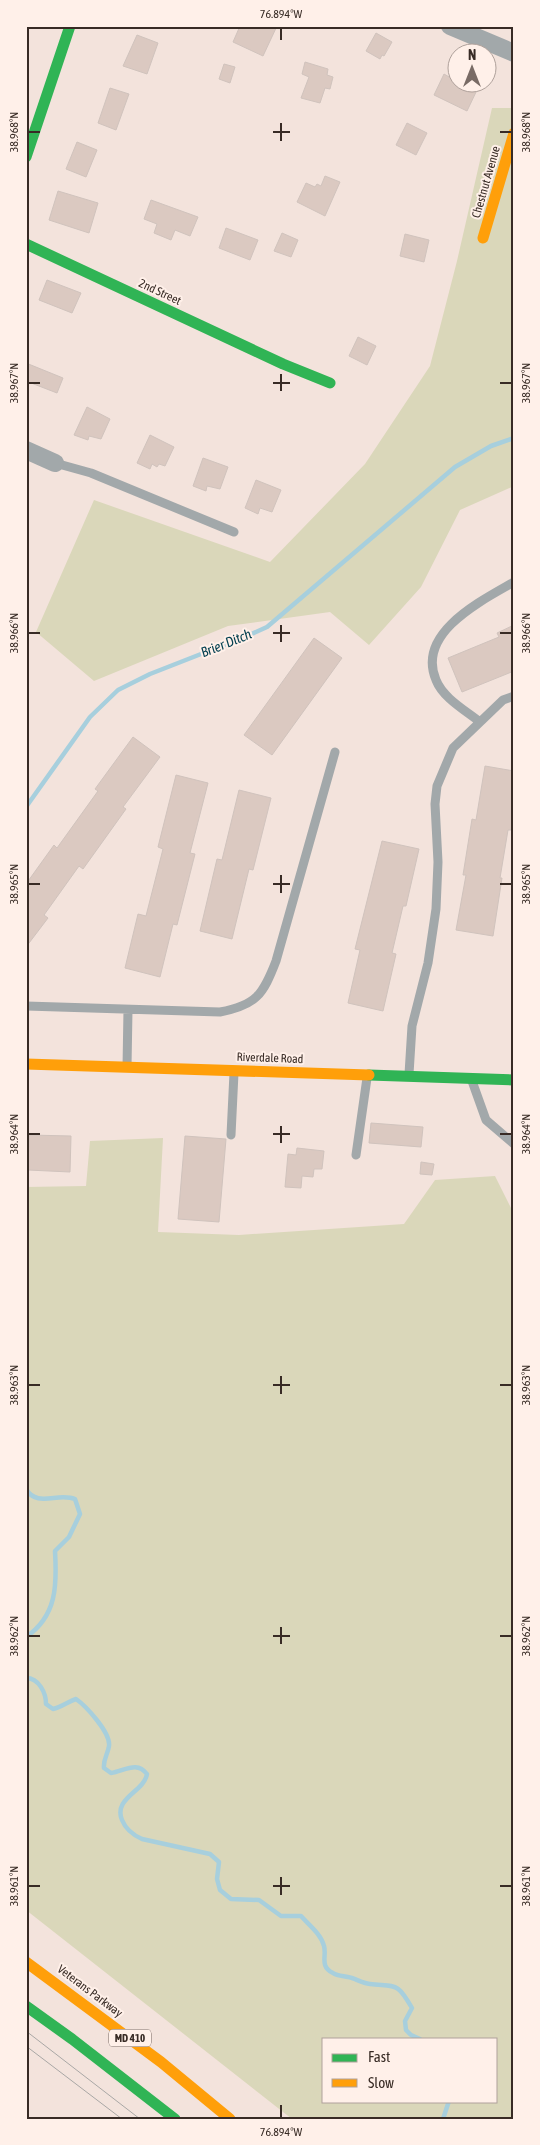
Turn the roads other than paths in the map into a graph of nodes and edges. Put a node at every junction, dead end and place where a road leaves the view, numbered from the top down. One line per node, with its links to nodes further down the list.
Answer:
1 (70, 26): 5 (main road)
2 (450, 26): 3 (street)
3 (514, 53)
4 (514, 133): 6 (main road, Chestnut Avenue)
5 (26, 157)
6 (483, 238)
7 (26, 244): 8 (main road, 2nd Street)
8 (330, 383)
9 (26, 450): 10 (street)
10 (55, 463): 11 (lane)
11 (234, 532)
12 (514, 582): 14 (lane)
13 (514, 696): 14 (lane)
14 (480, 722): 22 (lane)
15 (335, 752): 17 (lane)
16 (26, 1006): 17 (lane)
17 (128, 1010): 19 (lane)
18 (26, 1064): 19 (main road, Riverdale Road)
19 (127, 1067): 20 (main road, Riverdale Road)
20 (235, 1070): 21 (main road, Riverdale Road); 25 (lane)
21 (367, 1075): 22 (main road, Riverdale Road); 27 (lane)
22 (408, 1077): 23 (main road, Riverdale Road)
23 (471, 1079): 24 (main road, Riverdale Road); 26 (lane)
24 (514, 1080)
25 (230, 1136)
26 (514, 1144)
27 (356, 1156)
28 (26, 1962): 31 (main road, Veterans Parkway / MD 410)
29 (26, 2006): 30 (main road, MD 410)
30 (175, 2119)
31 (230, 2119)

